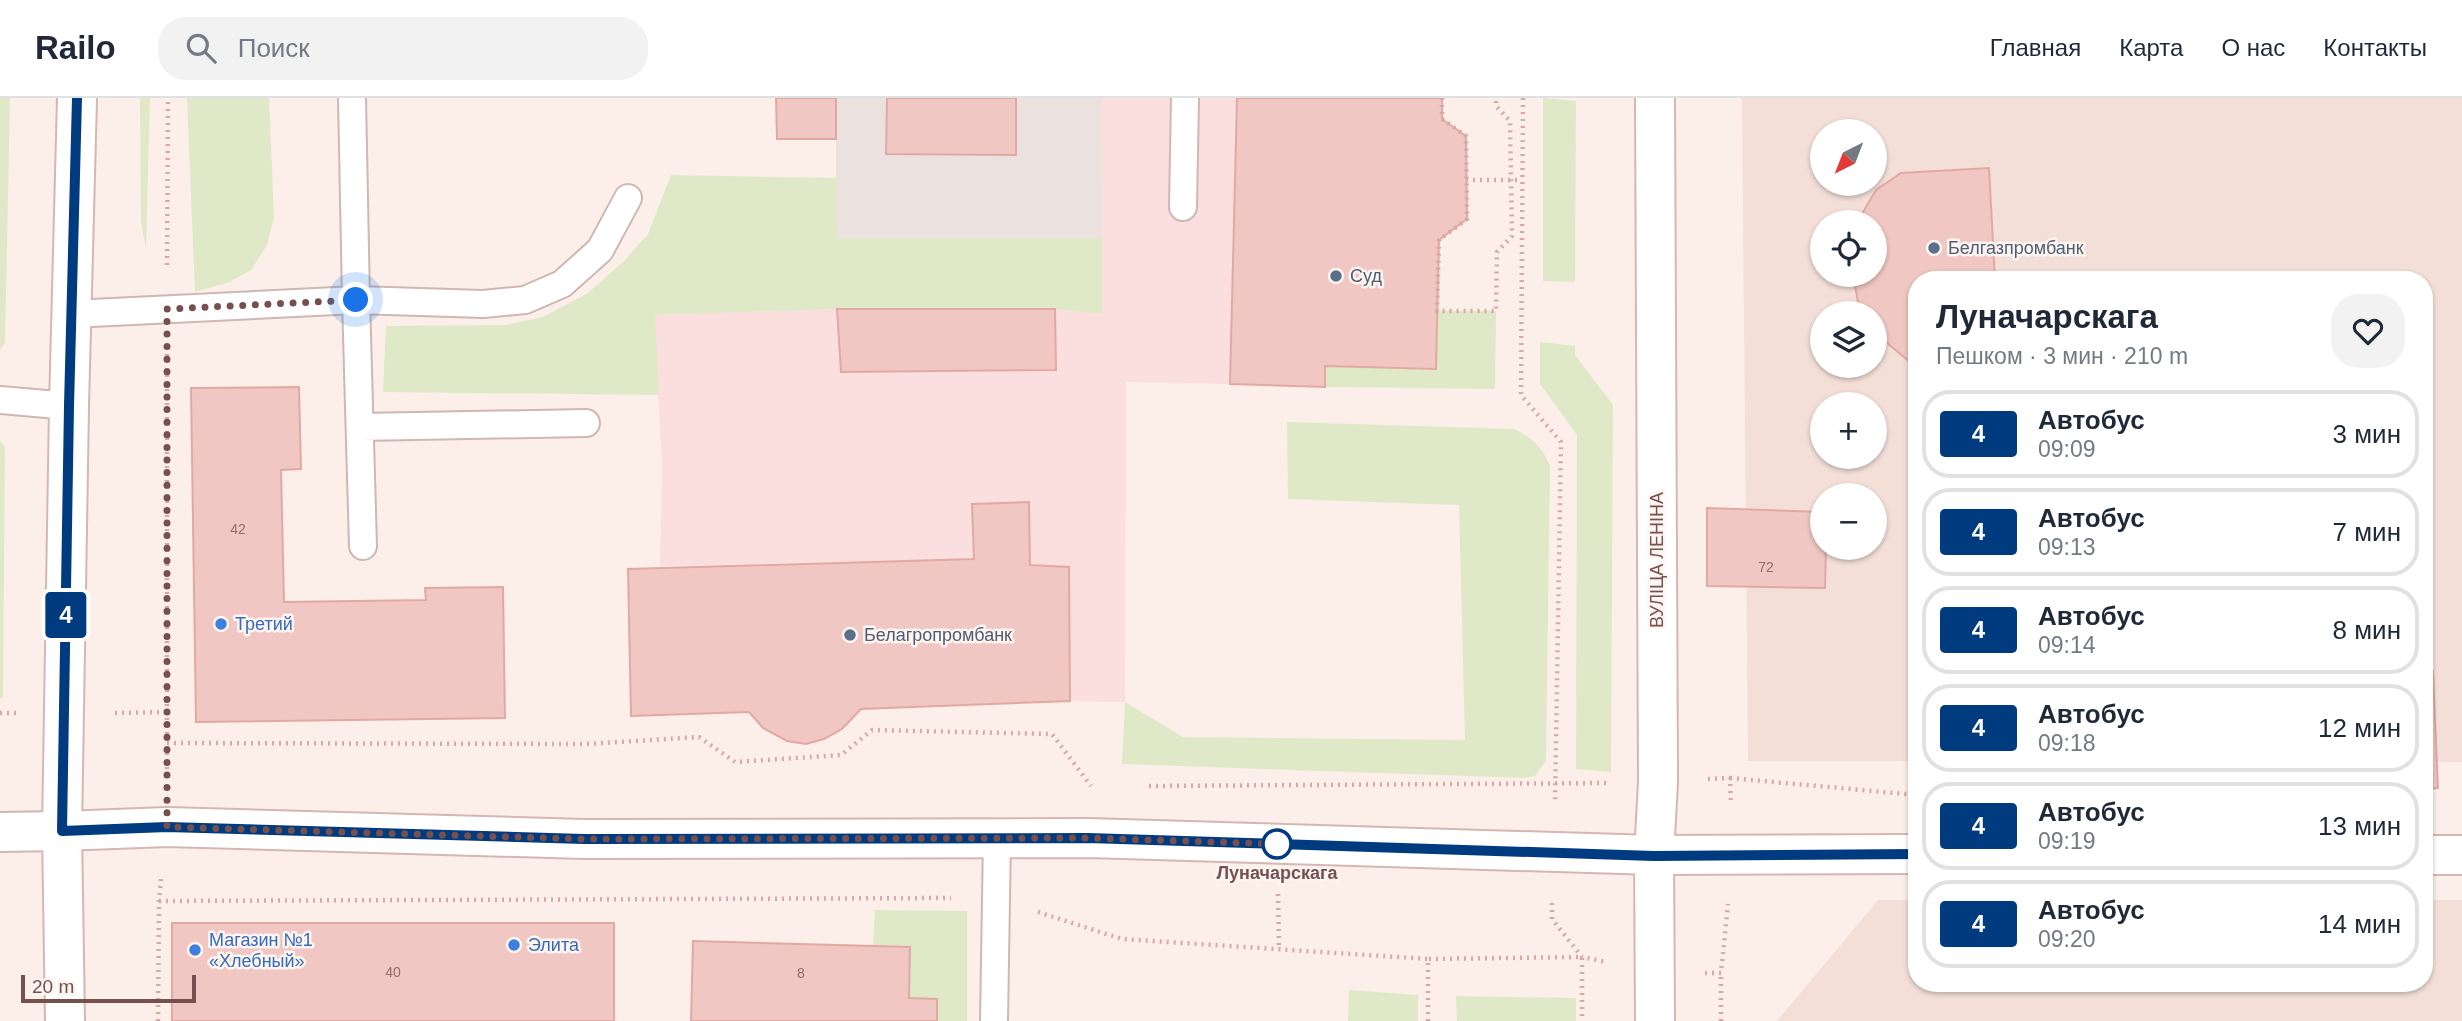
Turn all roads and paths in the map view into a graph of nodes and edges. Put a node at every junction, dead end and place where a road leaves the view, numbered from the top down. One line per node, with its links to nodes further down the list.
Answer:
1 (77, 98): 16 (street)
2 (169, 98): 15 (path)
3 (352, 98): 14 (lane)
4 (1185, 98): 13 (lane)
5 (1442, 98): 9 (path)
6 (1496, 98): 11 (path)
7 (1523, 98): 10 (path)
8 (1655, 98): 34 (street, ВУЛІЦА ЛЕНІНА)
9 (1466, 180): 11 (path); 11 (path)
10 (1522, 180): 11 (path); 25 (path)
11 (1511, 181)
12 (628, 198): 14 (lane)
13 (1183, 207)
14 (356, 300): 15 (lane); 20 (lane)
15 (167, 309): 16 (lane); 22 (path)
16 (71, 314): 18 (street)
17 (0, 400): 18 (lane)
18 (69, 406): 28 (street)
19 (586, 423): 20 (lane)
20 (360, 427): 21 (lane)
21 (363, 546)
22 (167, 743): 24 (path); 27 (path)
23 (1730, 778): 26 (path)
24 (1104, 786)
25 (1145, 786)
26 (1908, 794)
27 (167, 827): 28 (street); 30 (street); 36 (path)
28 (62, 831): 29 (street); 39 (street)
29 (0, 832)
30 (997, 838): 34 (street); 35 (lane)
31 (1908, 854): 34 (street)
32 (2433, 855): 33 (street)
33 (2462, 855)
34 (1654, 856): 44 (street, ВУЛІЦА ЛЕНІНА)
35 (997, 898): 36 (path); 37 (path); 41 (lane)
36 (159, 901): 40 (path)
37 (1428, 959): 42 (path); 43 (path)
38 (1721, 974): 45 (path)
39 (65, 1021)
40 (158, 1021)
41 (994, 1021)
42 (1428, 1021)
43 (1582, 1021)
44 (1655, 1021)
45 (1721, 1021)

